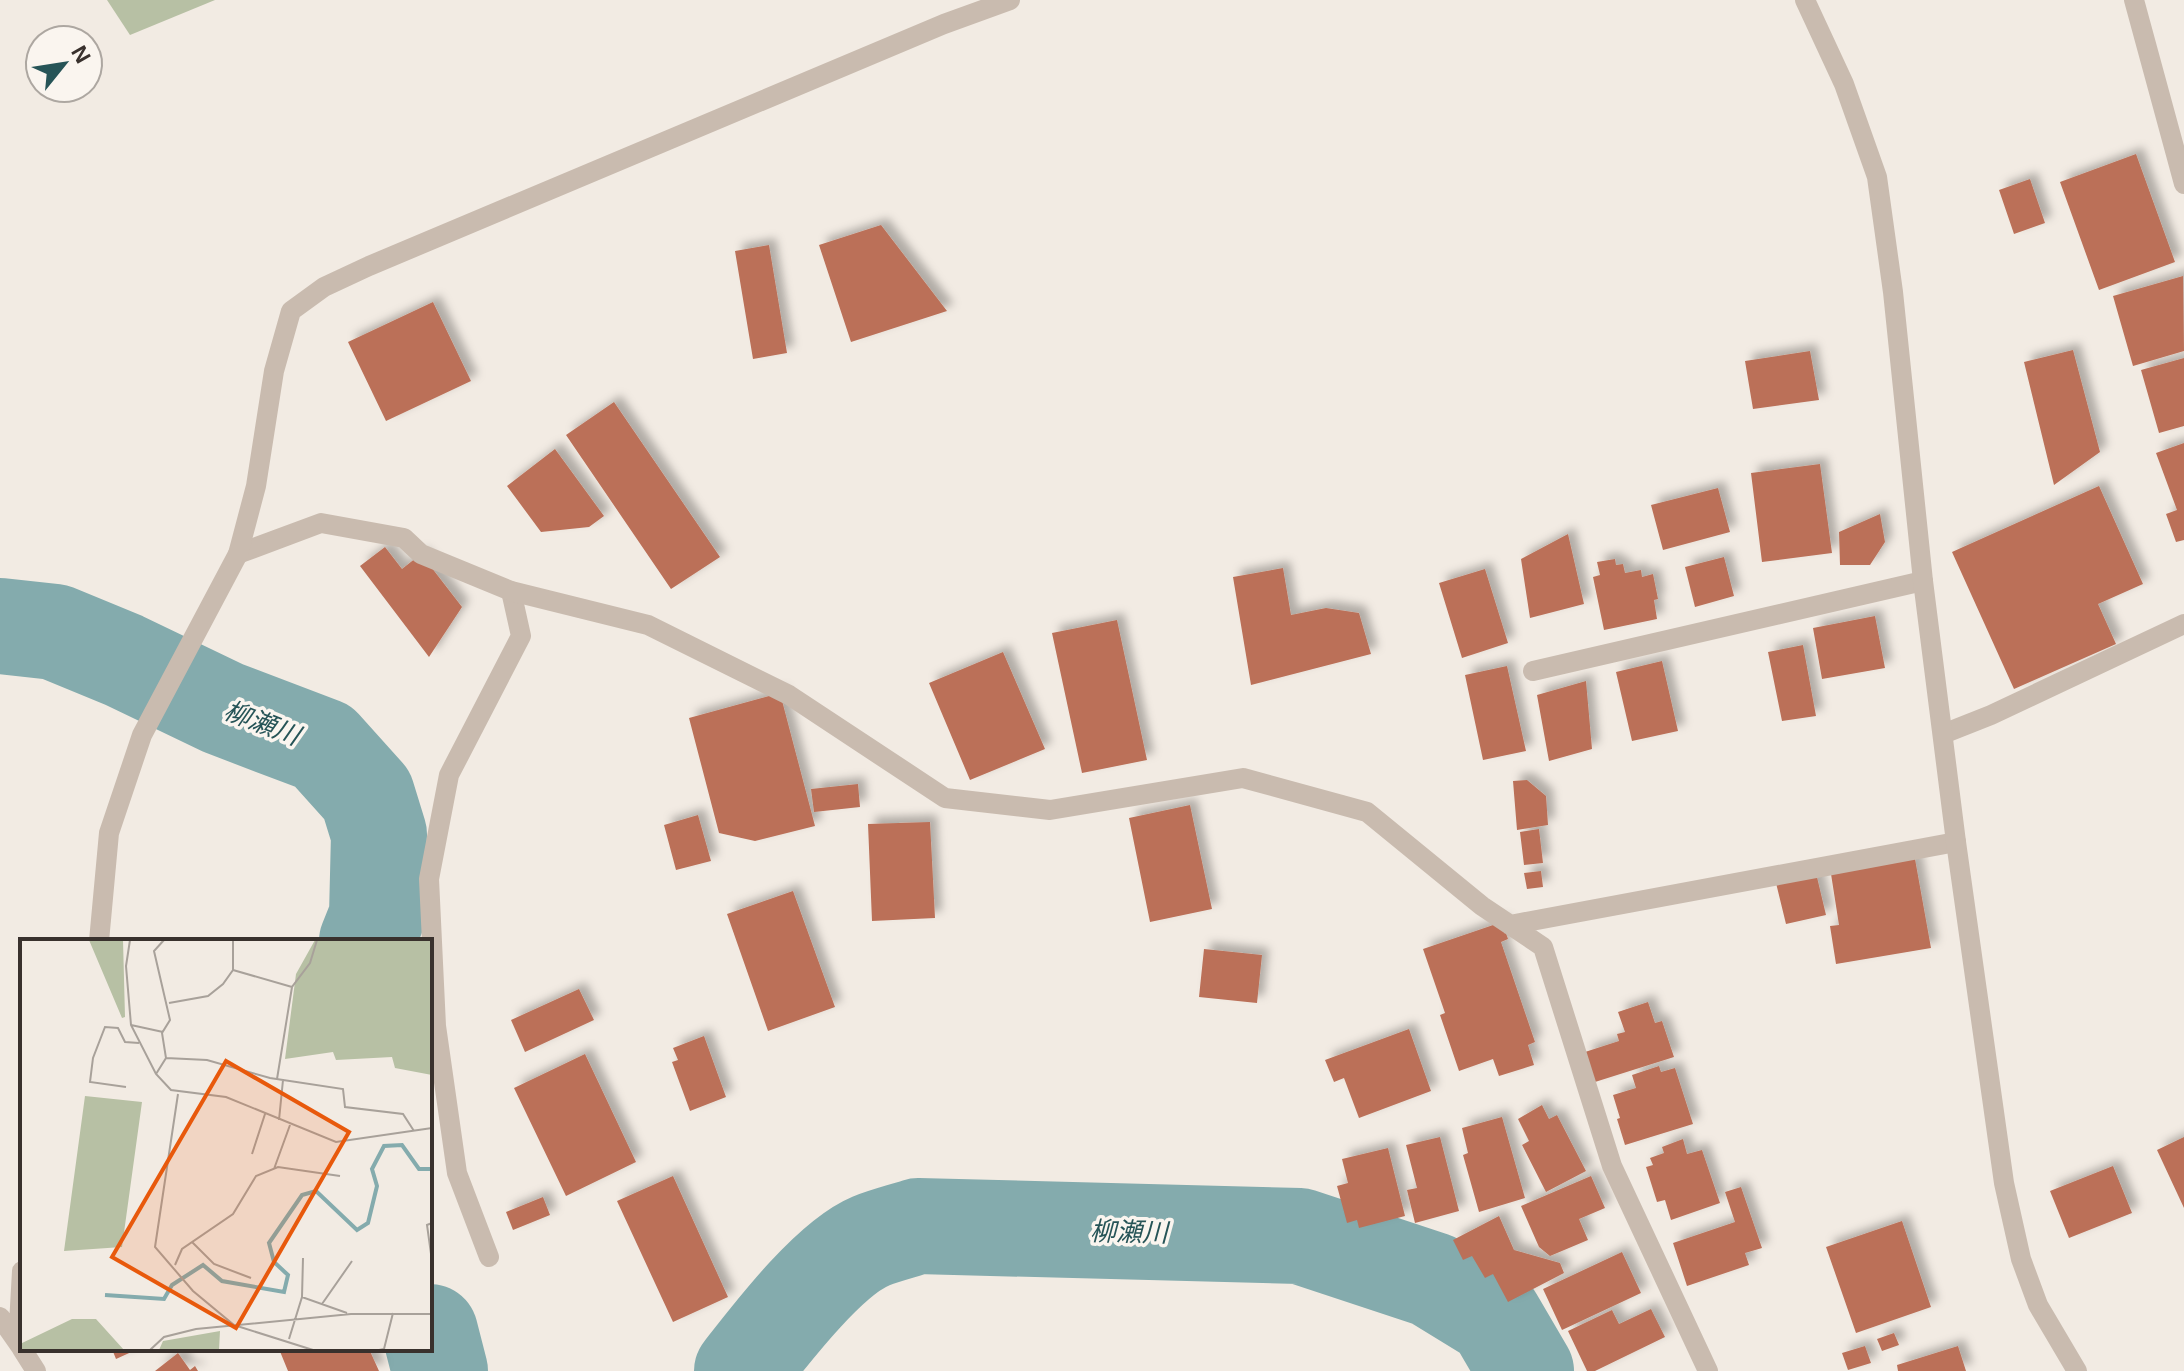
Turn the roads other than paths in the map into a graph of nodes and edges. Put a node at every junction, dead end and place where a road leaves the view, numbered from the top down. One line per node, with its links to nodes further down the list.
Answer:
1 (1010, 0): 5 (street)
2 (1805, 0): 6 (street)
3 (2134, 0): 4 (street)
4 (2184, 184)
5 (238, 554): 7 (street); 13 (street)
6 (1923, 581): 9 (street); 10 (street)
7 (511, 591): 12 (street); 14 (street)
8 (2184, 624): 10 (street)
9 (1533, 671)
10 (1943, 734): 11 (street)
11 (1956, 842): 12 (street); 24 (street)
12 (1510, 925): 23 (street)
13 (99, 939)
14 (432, 939)
15 (432, 942): 16 (street)
16 (489, 1257)
17 (0, 1317): 18 (street)
18 (20, 1345)
19 (22, 1351): 21 (street)
20 (24, 1351): 22 (street)
21 (26, 1371)
22 (36, 1371)
23 (1708, 1371)
24 (2077, 1371)

